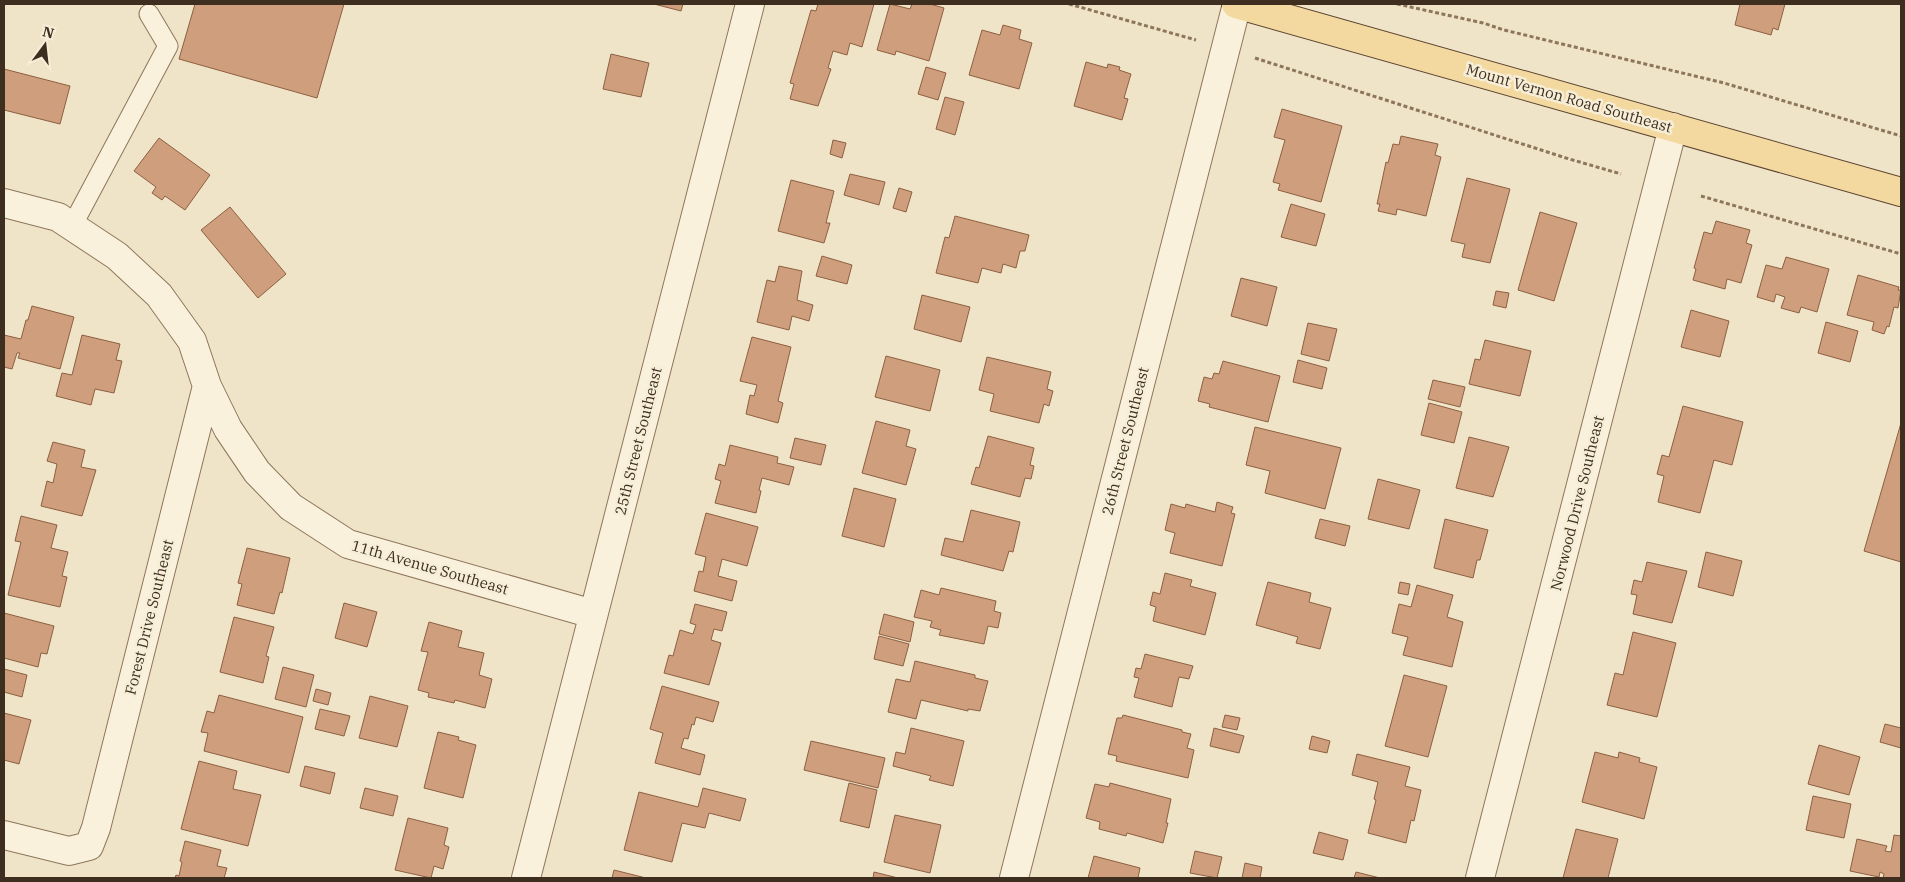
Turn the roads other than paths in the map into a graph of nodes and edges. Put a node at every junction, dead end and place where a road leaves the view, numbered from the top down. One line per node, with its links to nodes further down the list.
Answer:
1 (750, 4): 9 (street, 25th Street Southeast)
2 (1237, 4): 4 (main road, Mount Vernon Road Southeast); 12 (street, 26th Street Southeast)
3 (149, 14): 7 (lane)
4 (1673, 127): 5 (main road, Mount Vernon Road Southeast); 13 (street, Norwood Drive Southeast)
5 (1901, 192)
6 (4, 203): 7 (street, 11th Avenue Southeast)
7 (72, 226): 8 (street, 11th Avenue Southeast)
8 (207, 386): 9 (street, 11th Avenue Southeast); 10 (street, Forest Drive Southeast)
9 (593, 614): 11 (street, 25th Street Southeast)
10 (4, 835)
11 (526, 878)
12 (1014, 878)
13 (1480, 878)

